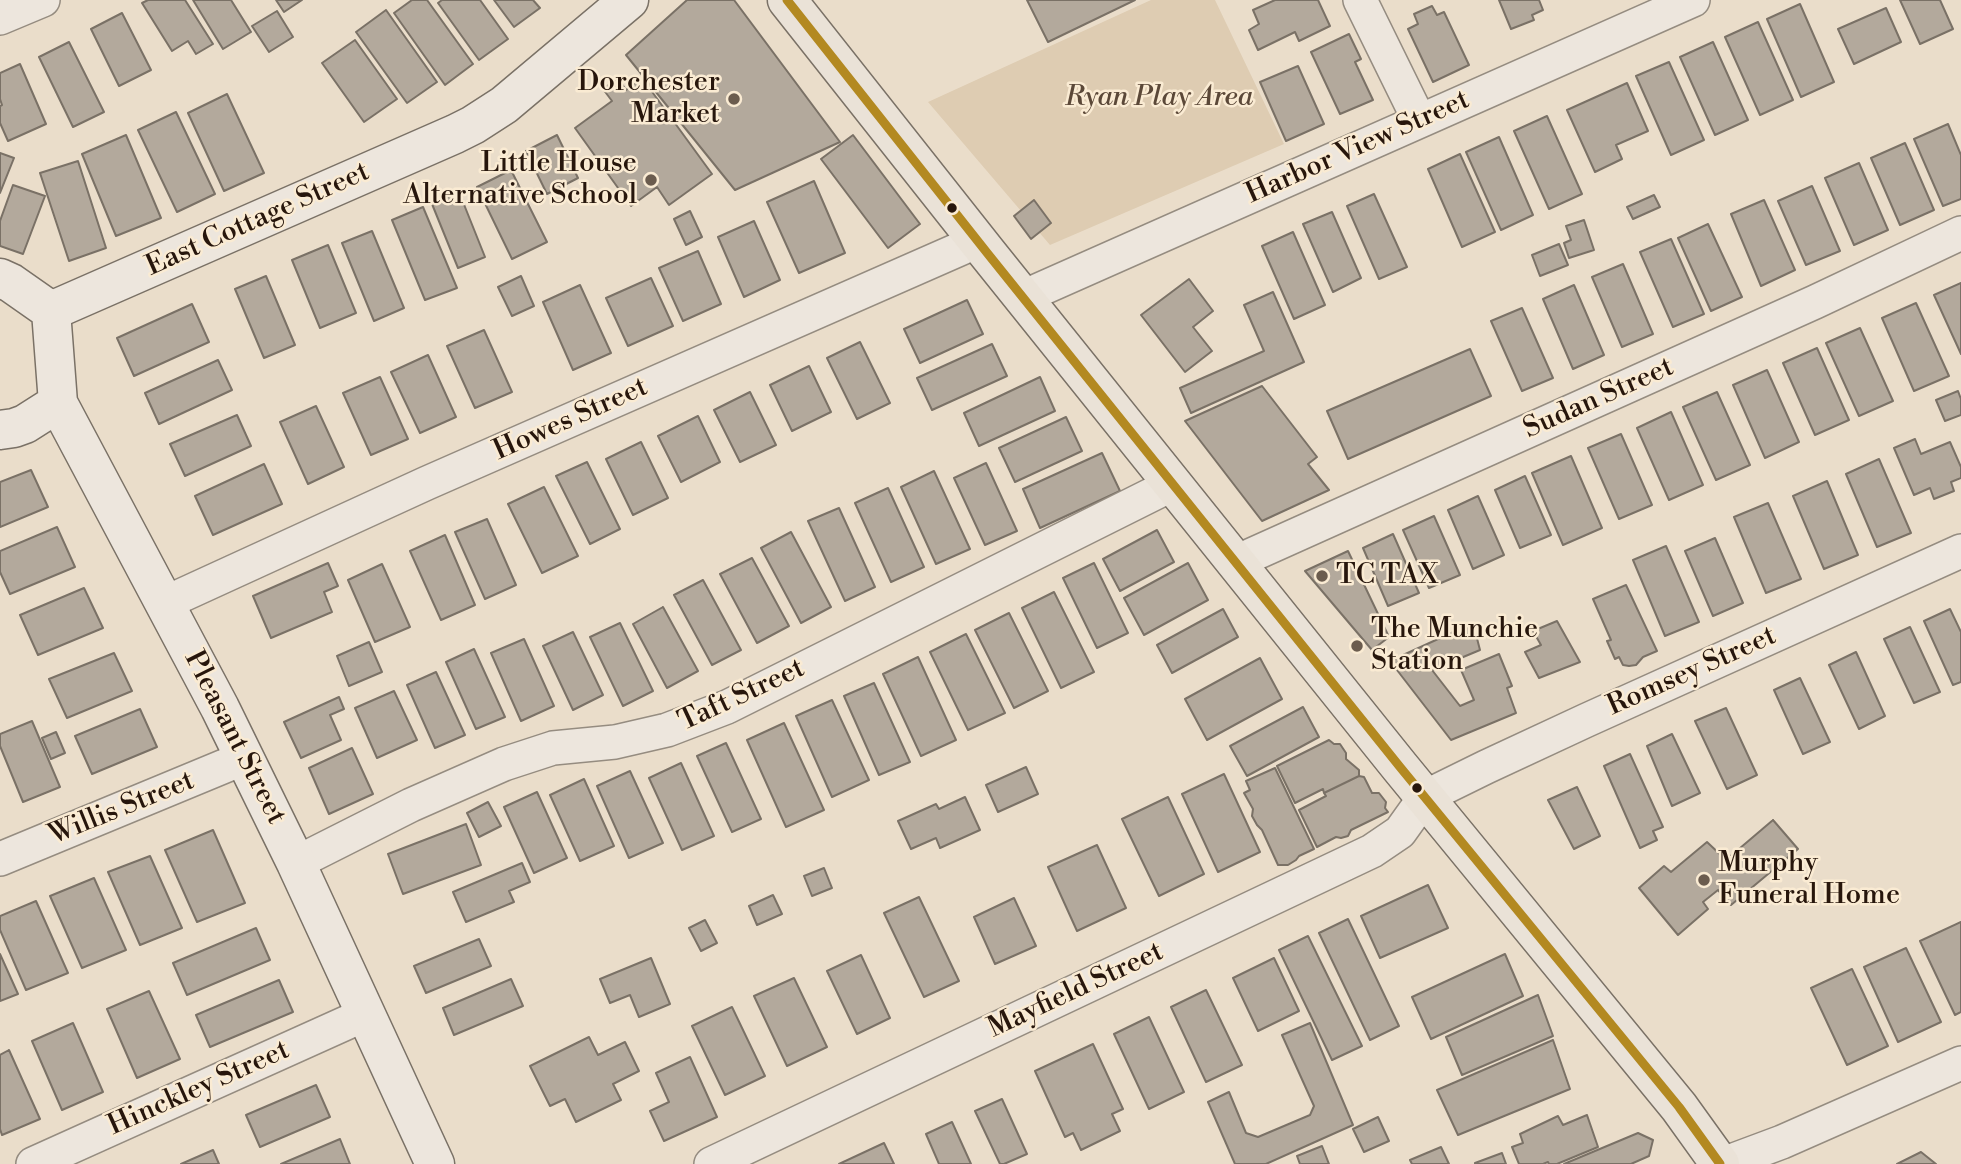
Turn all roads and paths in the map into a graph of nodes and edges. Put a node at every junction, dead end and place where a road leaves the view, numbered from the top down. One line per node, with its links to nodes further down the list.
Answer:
1 (43, 0): 6 (street)
2 (629, 0): 12 (street, East Cottage Street)
3 (787, 0): 9 (main road)
4 (1360, 0): 7 (street)
5 (1693, 0): 7 (street, Harbor View Street)
6 (0, 18)
7 (1419, 120): 11 (street, Harbor View Street)
8 (1961, 233): 17 (street, Sudan Street)
9 (978, 241): 11 (main road); 18 (street, Howes Street)
10 (0, 278): 12 (street)
11 (1023, 297): 15 (main road)
12 (51, 311): 13 (street, Pleasant Street)
13 (58, 403): 14 (street); 18 (street, Pleasant Street)
14 (0, 430)
15 (1173, 484): 17 (main road); 22 (street, Taft Street)
16 (1961, 551): 20 (street, Romsey Street)
17 (1236, 562): 20 (main road)
18 (165, 603): 19 (street, Pleasant Street)
19 (244, 758): 21 (street, Willis Street); 22 (street, Pleasant Street)
20 (1425, 797): 27 (street, Mayfield Street); 28 (main road)
21 (0, 859)
22 (296, 863): 23 (street, Pleasant Street)
23 (366, 1014): 25 (street, Hinckley Street); 26 (street, Pleasant Street)
24 (1961, 1063): 28 (street)
25 (33, 1164)
26 (435, 1164)
27 (711, 1164)
28 (1721, 1164)

